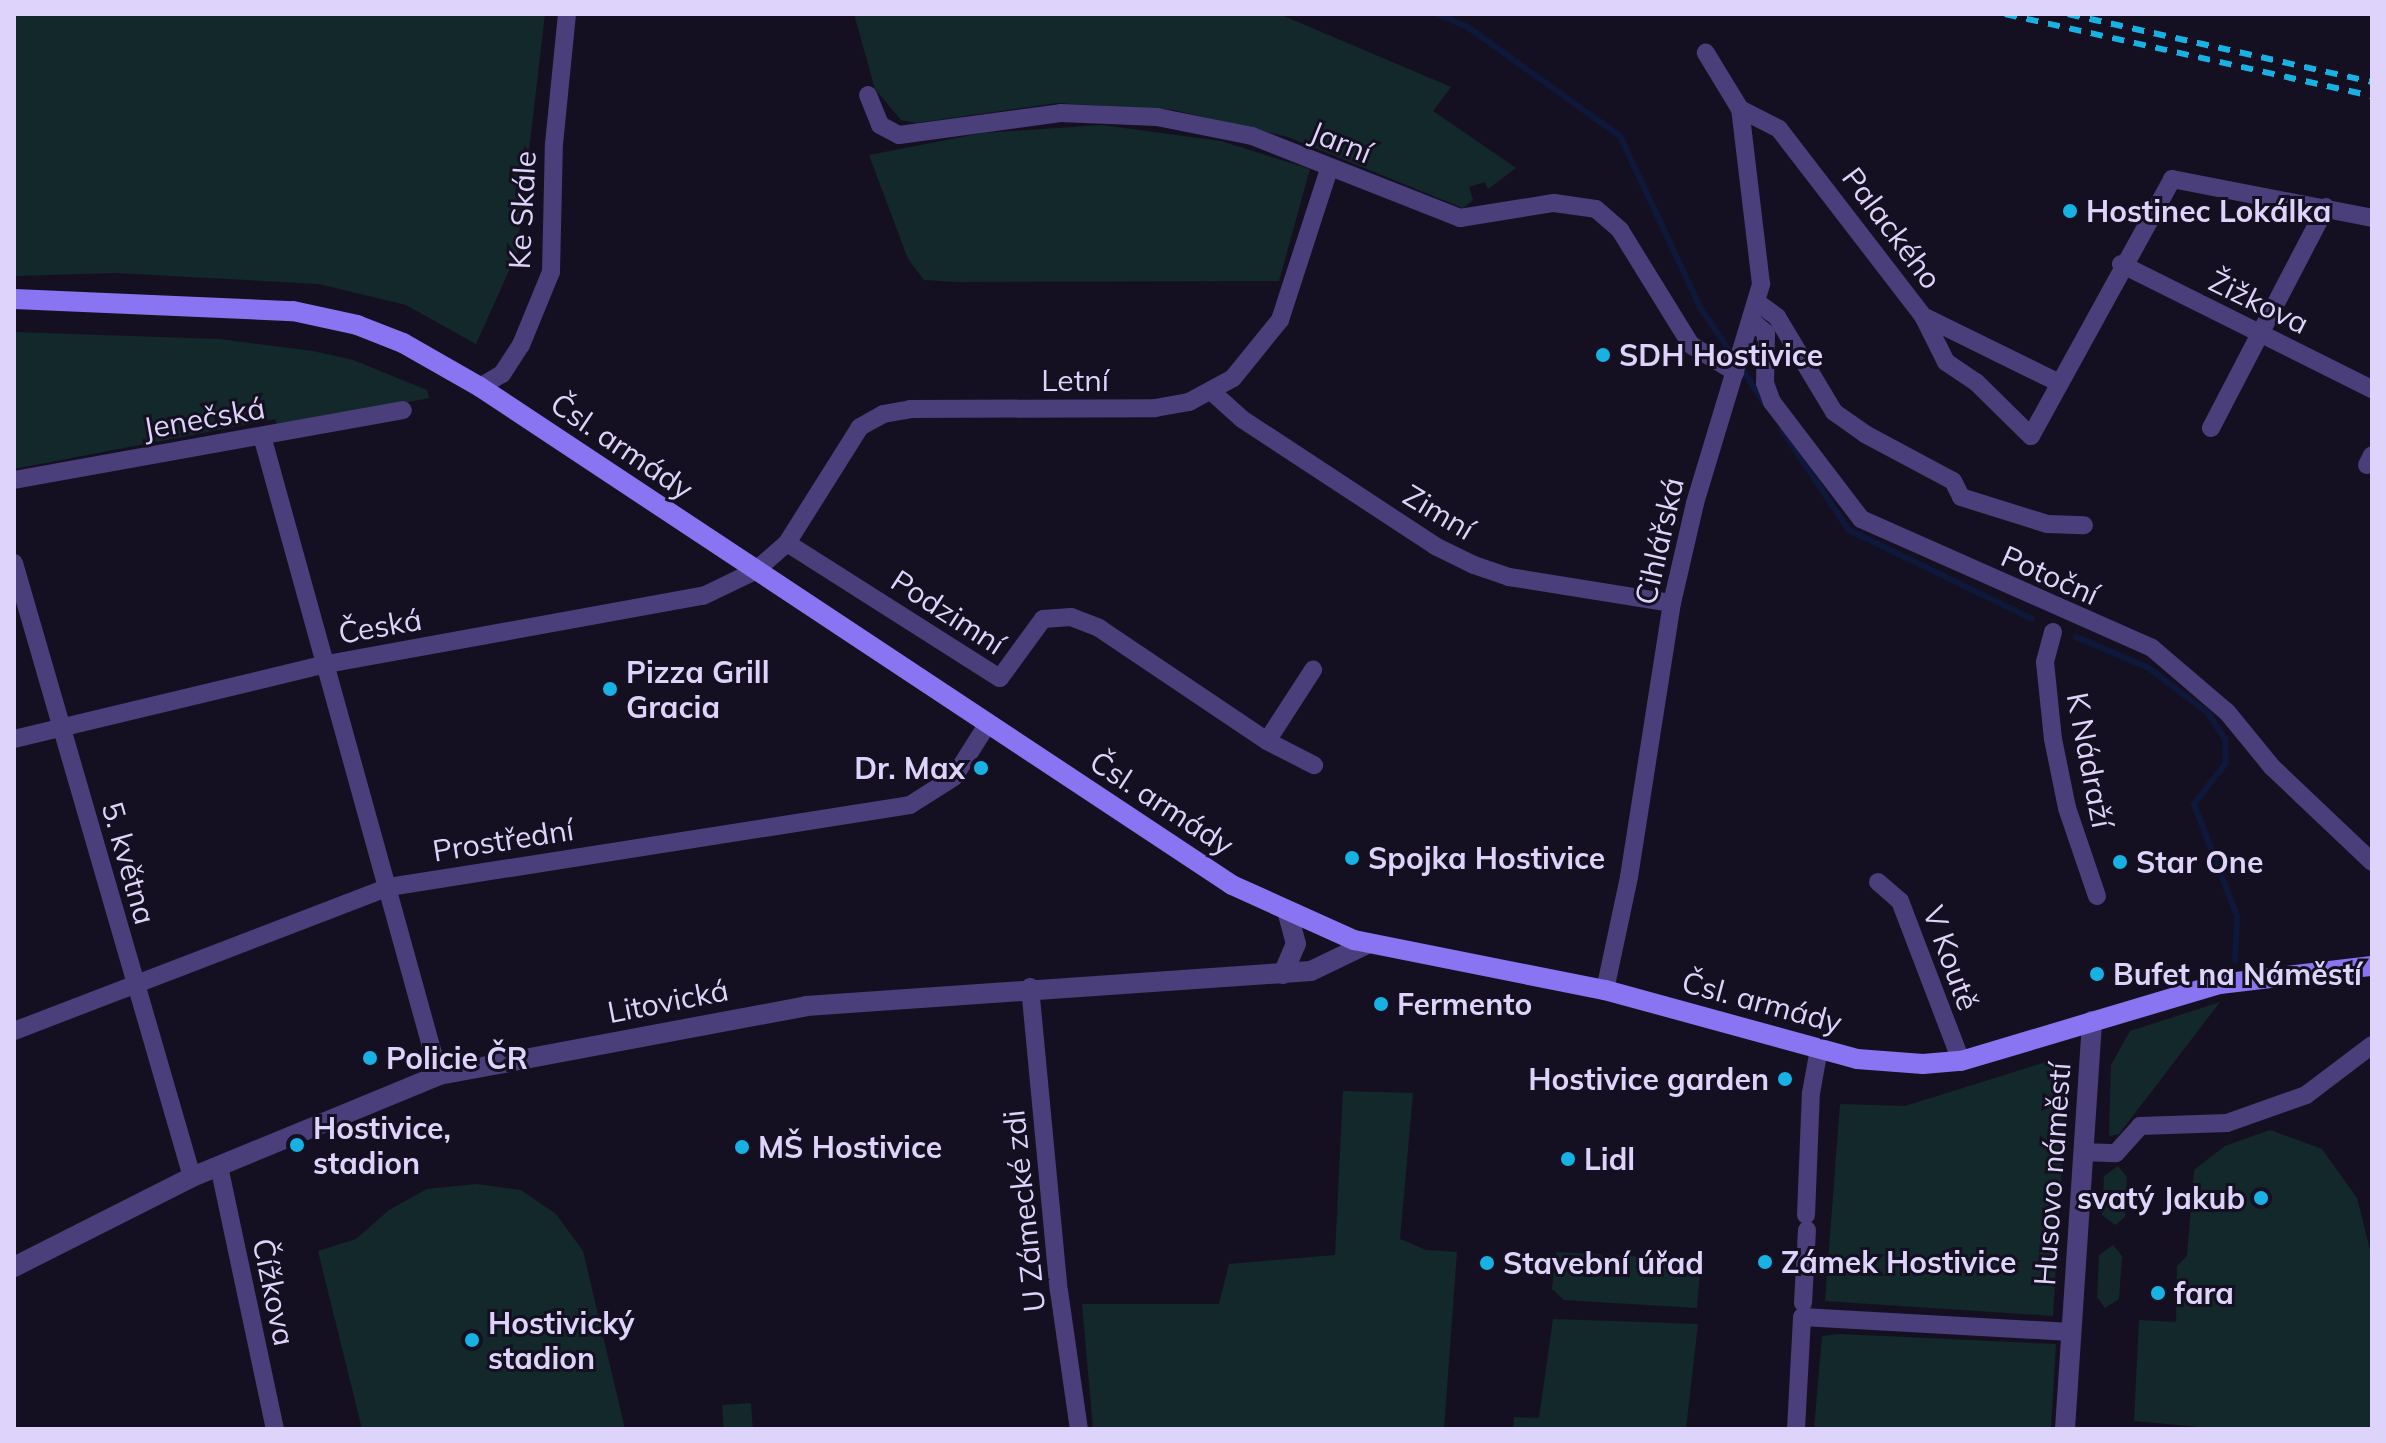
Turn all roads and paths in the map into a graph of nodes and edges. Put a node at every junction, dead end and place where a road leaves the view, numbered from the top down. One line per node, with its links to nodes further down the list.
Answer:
1 (567, 14): 15 (street, Ke Skále)
2 (1706, 53): 4 (street)
3 (868, 95): 5 (street, Jarní)
4 (1740, 109): 10 (street, Cihlářská); 11 (street, Palackého)
5 (1329, 169): 13 (street, Jarní); 17 (street, Letní)
6 (2326, 207): 7 (street); 8 (street); 12 (street)
7 (2372, 218)
8 (2121, 264): 12 (street, Žižkova); 14 (street)
9 (14, 299): 15 (main road, Čsl. armády)
10 (1755, 312): 13 (street, Cihlářská); 22 (street); 35 (street, Potoční)
11 (1923, 316): 14 (street, Palackého); 14 (street)
12 (2261, 335): 16 (street, Žižkova); 19 (street)
13 (1736, 371): 26 (street, Cihlářská)
14 (2057, 382)
15 (480, 387): 25 (main road, Čsl. armády)
16 (2372, 389)
17 (1211, 391): 23 (street, Letní); 26 (street, Zimní)
18 (403, 410): 20 (street, Jenečská)
19 (2211, 428)
20 (262, 436): 21 (street, Jenečská); 28 (street)
21 (14, 480)
22 (2084, 525)
23 (787, 543): 25 (street, Letní); 33 (street, Podzimní)
24 (14, 563): 31 (street, 5. května)
25 (755, 571): 28 (street, Česká); 30 (main road, Čsl. armády)
26 (1672, 603): 45 (street, Cihlářská)
27 (2053, 632): 38 (street, K Nádraží)
28 (327, 664): 31 (street, Česká); 37 (street)
29 (1313, 670): 33 (street)
30 (987, 725): 37 (street, Prostřední); 39 (main road, Čsl. armády)
31 (60, 728): 32 (street, Česká); 43 (street, 5. května)
32 (14, 739)
33 (1267, 741): 34 (street, Podzimní)
34 (1314, 765)
35 (2372, 862)
36 (1878, 882): 50 (street, V Koutě)
37 (389, 887): 43 (street, Prostřední); 51 (street)
38 (2097, 896)
39 (1288, 914): 40 (main road, Čsl. armády); 42 (street)
40 (1369, 943): 42 (street, Litovická); 45 (main road, Čsl. armády)
41 (2372, 966): 46 (main road, Čsl. armády)
42 (1283, 974): 44 (street, Litovická)
43 (135, 986): 47 (street, Prostřední); 54 (street, 5. května)
44 (1030, 987): 51 (street, Litovická); 59 (street, U Zámecké zdi)
45 (1605, 990): 49 (main road, Čsl. armády)
46 (2092, 1021): 50 (main road, Čsl. armády); 52 (street, Husovo náměstí)
47 (14, 1031)
48 (2372, 1045): 52 (street)
49 (1819, 1049): 50 (main road, Čsl. armády); 56 (street)
50 (1961, 1061)
51 (439, 1075): 53 (street, Litovická)
52 (2083, 1152): 57 (street, Husovo náměstí)
53 (219, 1166): 54 (street, Litovická); 58 (street, Čížkova)
54 (192, 1177): 55 (street, Litovická)
55 (14, 1267)
56 (1803, 1303)
57 (2071, 1332): 60 (street, Husovo náměstí); 61 (street, Husovo náměstí)
58 (275, 1429)
59 (1079, 1429)
60 (1796, 1429)
61 (2065, 1429)

